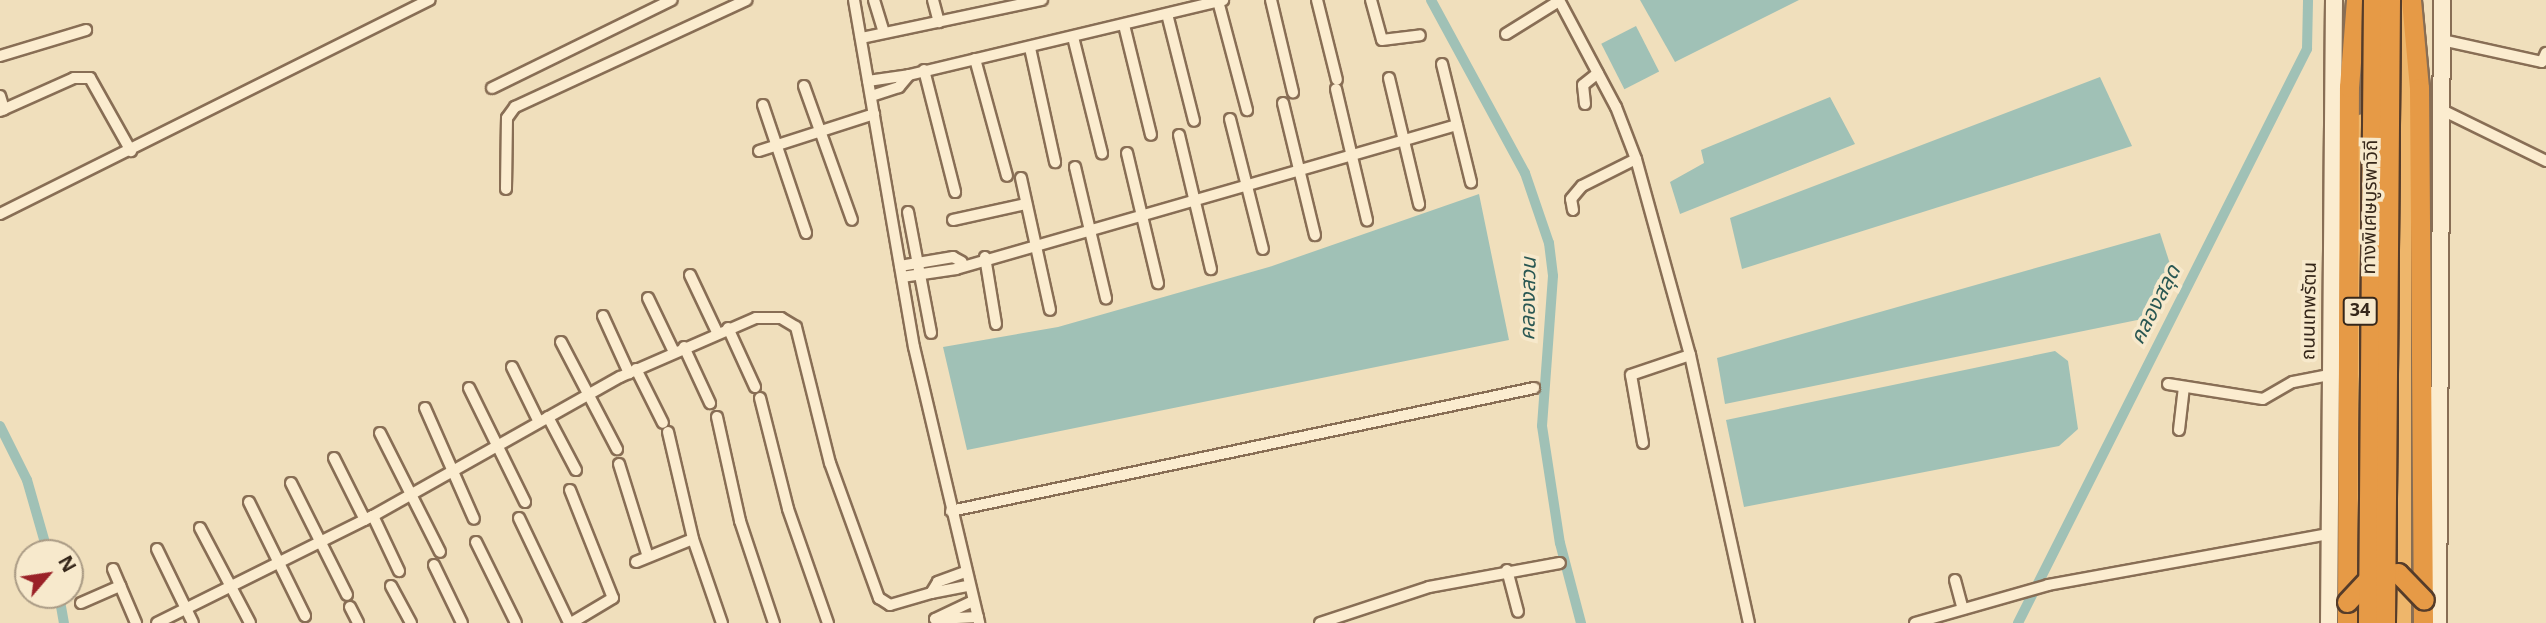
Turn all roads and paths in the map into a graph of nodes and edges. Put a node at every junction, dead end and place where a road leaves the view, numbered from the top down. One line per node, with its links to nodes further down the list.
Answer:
1 (397, 0): 23 (street)
2 (430, 0): 23 (street)
3 (672, 0): 45 (street)
4 (747, 0): 78 (street)
5 (854, 0): 32 (street)
6 (874, 0): 28 (street)
7 (933, 0): 25 (street)
8 (1042, 0): 22 (street)
9 (1271, 0): 46 (street)
10 (1317, 0): 68 (street)
11 (1371, 0): 30 (street)
12 (2334, 0): 115 (main road, ถนนเทพรัตน / 34)
13 (2356, 0): 169 (highway)
14 (2365, 0): 197 (highway, 34)
15 (2373, 0): 198 (highway, ทางพิเศษบูรพาวิถี, bridge)
16 (2390, 0): 199 (highway, ทางพิเศษบูรพาวิถี, bridge)
17 (2402, 0): 200 (highway, 34)
18 (2411, 0): 166 (highway)
19 (2442, 0): 33 (main road)
20 (1221, 1): 24 (street); 53 (street)
21 (1559, 1): 29 (street); 40 (street)
22 (986, 6): 25 (street)
23 (403, 13): 64 (street)
24 (1167, 14): 26 (street); 57 (street)
25 (939, 22): 28 (street)
26 (1124, 25): 31 (street); 60 (street)
27 (86, 30): 36 (street)
28 (884, 33): 32 (street)
29 (1506, 34)
30 (1420, 35)
31 (1073, 37): 34 (street); 66 (street)
32 (862, 38): 43 (street)
33 (2442, 40): 35 (street); 54 (main road)
34 (1030, 48): 37 (street); 71 (street)
35 (2546, 53)
36 (0, 56)
37 (975, 59): 39 (street); 74 (street)
38 (1442, 64): 58 (street)
39 (924, 70): 41 (street); 79 (street)
40 (1598, 73): 50 (street); 69 (street)
41 (909, 75): 43 (street); 48 (street)
42 (1389, 78): 62 (street)
43 (868, 81): 48 (street)
44 (804, 86): 59 (street)
45 (492, 88)
46 (1293, 92)
47 (0, 96): 52 (street)
48 (871, 96): 55 (street)
49 (1283, 103): 73 (street)
50 (1586, 104)
51 (763, 105): 63 (street)
52 (2, 110): 64 (street)
53 (1247, 110)
54 (2442, 110): 70 (street); 202 (main road)
55 (874, 114): 59 (street); 99 (street)
56 (1230, 119): 77 (street)
57 (1194, 121)
58 (1457, 125): 62 (street); 76 (street)
59 (819, 128): 63 (street); 87 (street)
60 (1152, 135)
61 (1179, 135): 80 (street)
62 (1404, 141): 68 (street); 82 (street)
63 (776, 145): 65 (street); 91 (street)
64 (131, 150): 85 (street)
65 (759, 151)
66 (1102, 153)
67 (1127, 153): 86 (street)
68 (1351, 154): 73 (street); 89 (street)
69 (1636, 159): 83 (street); 112 (street)
70 (2546, 161)
71 (1055, 162)
72 (1075, 167): 90 (street)
73 (1300, 170): 77 (street); 92 (street)
74 (1007, 176)
75 (1021, 178): 81 (street)
76 (1471, 182)
77 (1246, 187): 80 (street); 94 (street)
78 (506, 189)
79 (955, 192)
80 (1196, 202): 86 (street); 98 (street)
81 (1026, 204): 88 (street); 93 (street)
82 (1419, 204)
83 (1573, 210)
84 (908, 212): 96 (street)
85 (0, 214)
86 (1142, 217): 90 (street); 102 (street)
87 (852, 220)
88 (953, 220)
89 (1367, 220)
90 (1090, 230): 93 (street); 104 (street)
91 (806, 233)
92 (1315, 235)
93 (1036, 245): 95 (street); 105 (street)
94 (1262, 249)
95 (985, 257): 97 (street); 107 (street)
96 (918, 262): 97 (street); 99 (street); 101 (street)
97 (962, 262): 101 (street)
98 (1211, 269)
99 (901, 272): 101 (street); 139 (street)
100 (690, 275): 108 (street)
101 (921, 275): 109 (street)
102 (1158, 283)
103 (648, 298): 111 (street)
104 (1106, 298)
105 (1050, 310)
106 (603, 316): 114 (street)
107 (996, 324)
108 (722, 330): 111 (street); 164 (street); 189 (street)
109 (931, 333)
110 (561, 342): 120 (street)
111 (679, 350): 114 (street); 121 (street)
112 (1690, 355): 127 (street); 193 (street)
113 (512, 368): 124 (street)
114 (633, 371): 120 (street); 145 (street)
115 (2330, 375): 117 (street); 144 (main road, ถนนเทพรัตน / 34)
116 (2168, 384): 117 (street)
117 (2184, 387): 125 (street)
118 (469, 388): 128 (street)
119 (1534, 388): 139 (street)
120 (589, 394): 124 (street); 129 (street)
121 (710, 403)
122 (425, 408): 132 (street)
123 (717, 417): 188 (street)
124 (544, 419): 128 (street); 133 (street)
125 (2179, 430)
126 (380, 433): 136 (street)
127 (1643, 443)
128 (497, 445): 132 (street); 138 (street)
129 (617, 449)
130 (334, 458): 140 (street)
131 (619, 464): 150 (street)
132 (453, 469): 136 (street); 142 (street)
133 (576, 470)
134 (291, 483): 147 (street)
135 (570, 490): 186 (street)
136 (409, 492): 140 (street); 149 (street)
137 (248, 502): 153 (street)
138 (525, 502)
139 (951, 511): 158 (street)
140 (369, 518): 147 (street); 157 (street)
141 (519, 518): 186 (street)
142 (474, 519)
143 (200, 528): 161 (street)
144 (2330, 534): 172 (street); 195 (main road, ถนนเทพรัตน / 34)
145 (693, 539): 150 (street); 187 (street)
146 (476, 542): 185 (street)
147 (320, 543): 153 (street); 165 (street)
148 (157, 549): 171 (street)
149 (440, 552)
150 (648, 557): 151 (street)
151 (636, 562)
152 (1560, 562): 156 (street)
153 (279, 563): 161 (street); 175 (street)
154 (434, 565): 184 (street)
155 (113, 569): 160 (street)
156 (1507, 570): 174 (street); 192 (street)
157 (399, 571)
158 (965, 572): 163 (street); 164 (street)
159 (1955, 580): 172 (street)
160 (120, 586): 168 (street); 178 (street)
161 (230, 586): 171 (street); 181 (street)
162 (391, 586): 183 (street)
163 (968, 586): 164 (street); 167 (street)
164 (931, 593)
165 (347, 595)
166 (2424, 600): 169 (highway, bridge); 201 (highway)
167 (973, 601): 173 (street); 177 (street)
168 (84, 602)
169 (2347, 602): 196 (highway)
170 (351, 607): 182 (street)
171 (186, 608): 179 (street); 180 (street)
172 (1963, 609): 194 (street)
173 (944, 610): 176 (street); 191 (street)
174 (1518, 612)
175 (305, 616)
176 (935, 619): 190 (street); 191 (street)
177 (979, 620): 191 (street)
178 (136, 623)
179 (157, 623)
180 (193, 623)
181 (250, 623)
182 (358, 623)
183 (411, 623)
184 (462, 623)
185 (516, 623)
186 (570, 623)
187 (722, 623)
188 (774, 623)
189 (828, 623)
190 (922, 623)
191 (947, 623)
192 (1320, 623)
193 (1749, 623)
194 (1915, 623)
195 (2329, 623)
196 (2347, 623)
197 (2358, 623)
198 (2368, 623)
199 (2385, 623)
200 (2402, 623)
201 (2423, 623)
202 (2438, 623)

